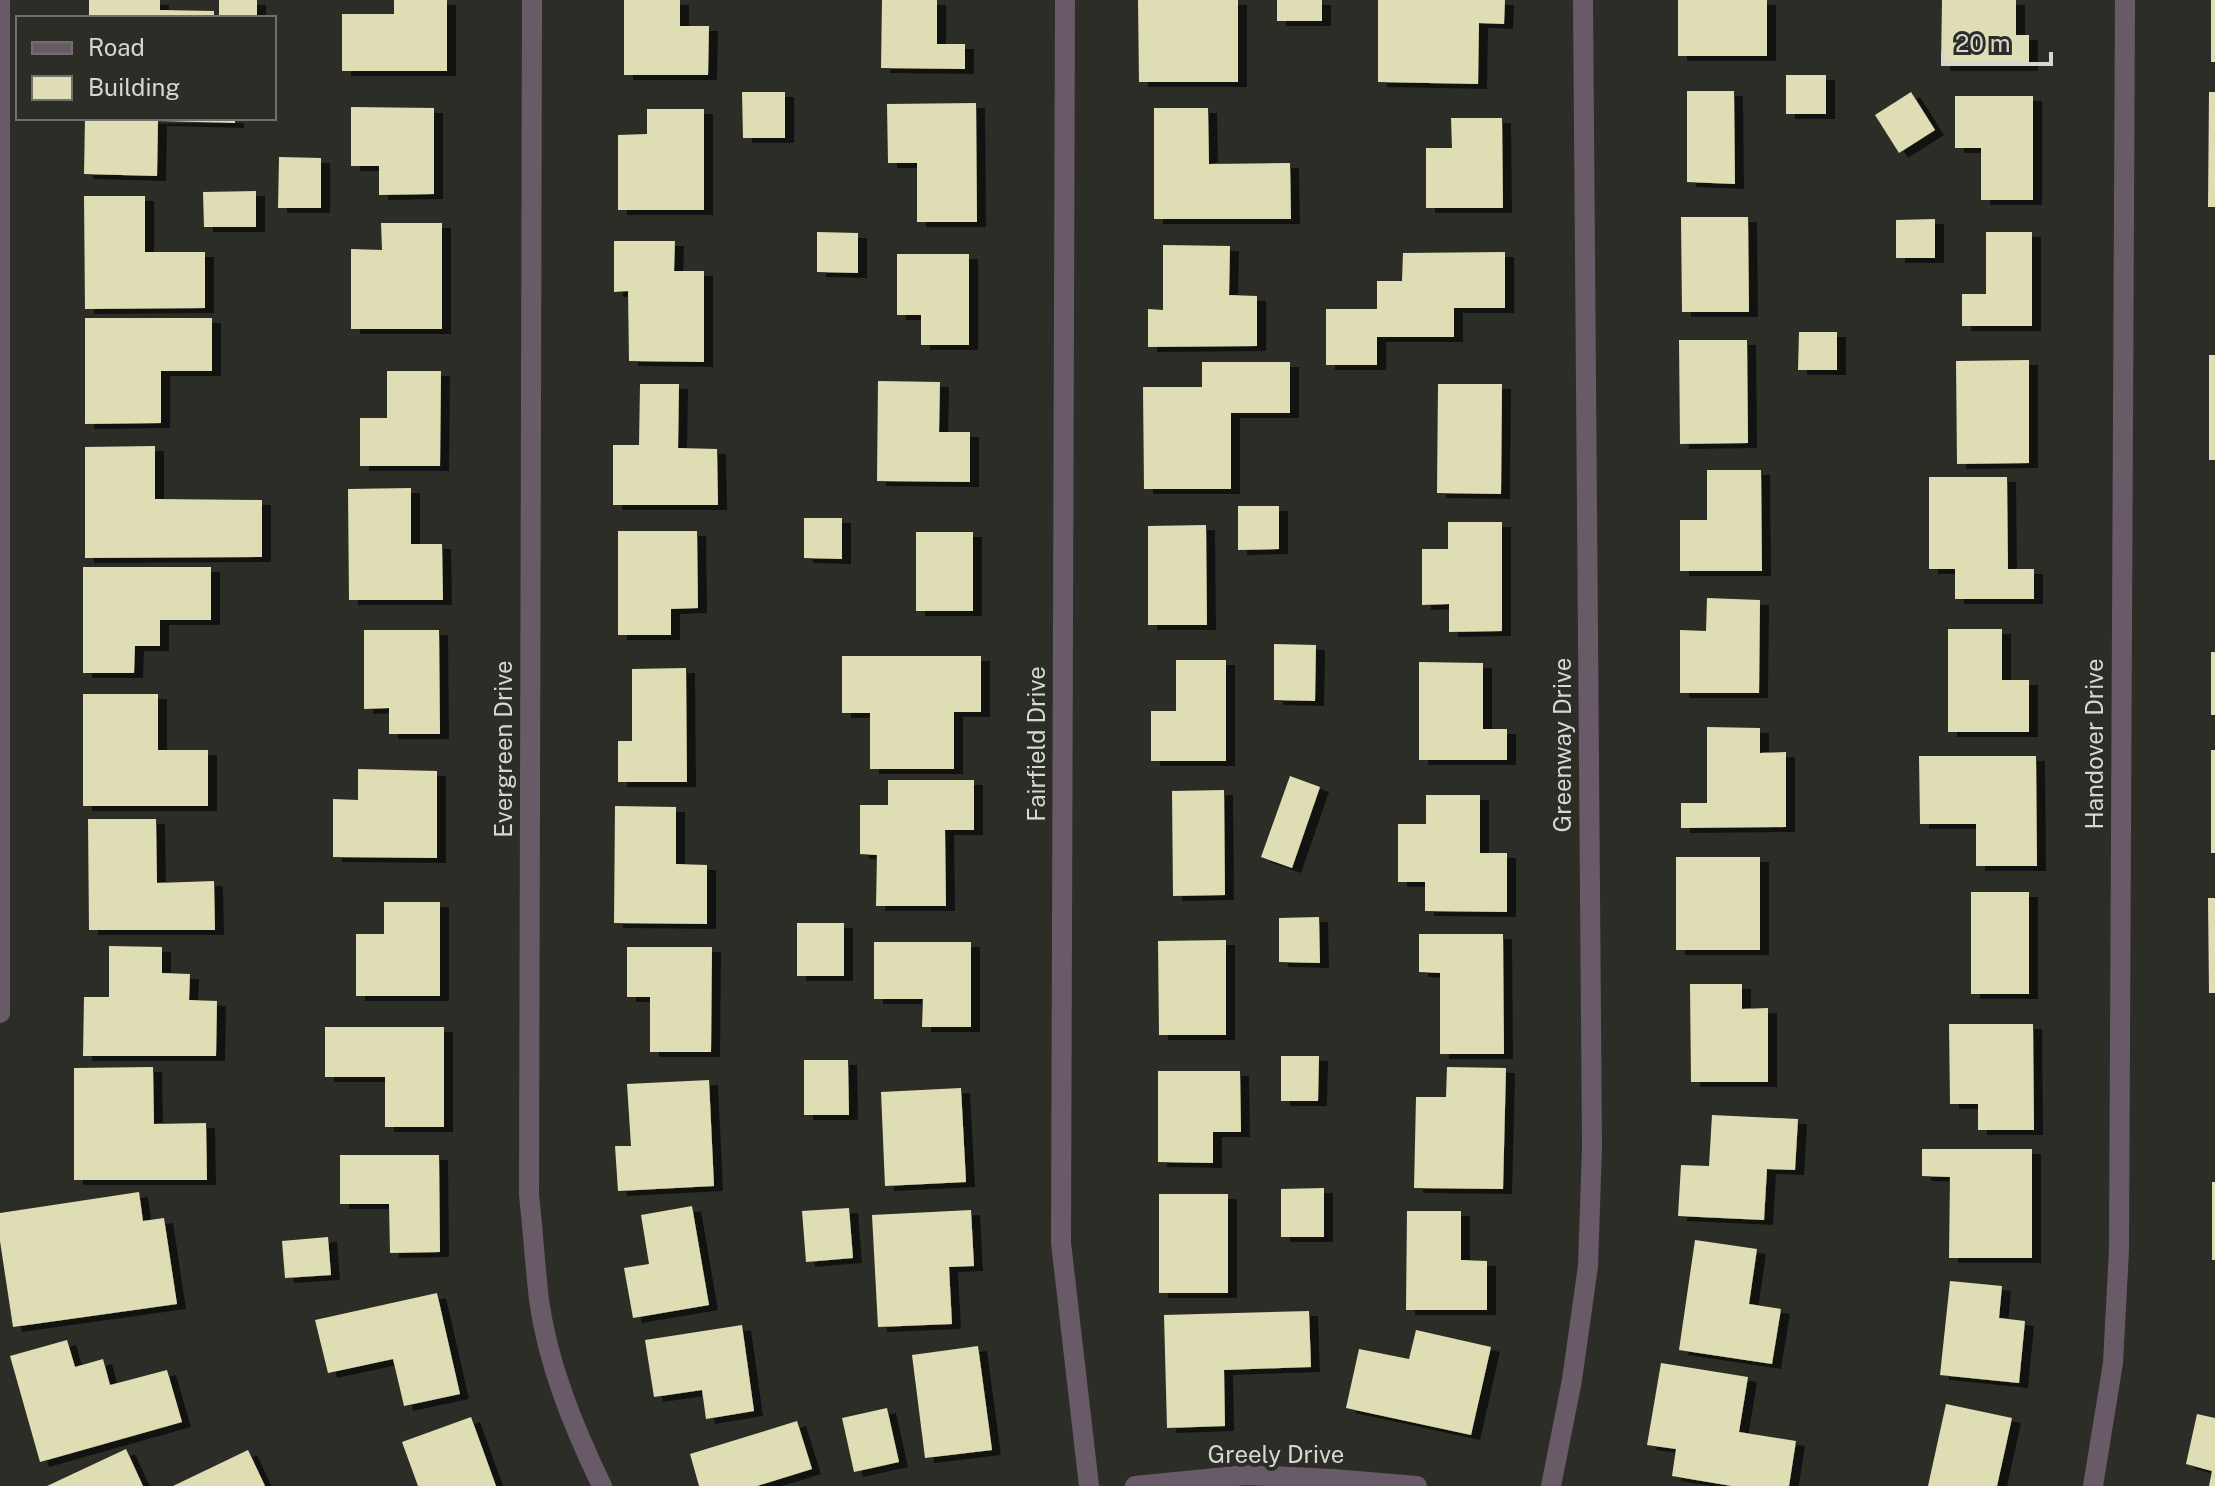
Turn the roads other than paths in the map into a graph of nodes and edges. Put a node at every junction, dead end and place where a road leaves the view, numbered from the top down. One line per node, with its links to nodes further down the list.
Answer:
1 (0, 0): 6 (street)
2 (532, 0): 8 (street, Evergreen Drive)
3 (1065, 0): 9 (street, Fairfield Drive)
4 (1583, 0): 12 (street, Greenway Drive)
5 (2125, 0): 13 (street, Handover Drive)
6 (0, 1013)
7 (1246, 1481): 10 (street, Greely Drive); 11 (street, Greely Drive)
8 (602, 1486)
9 (1089, 1486)
10 (1135, 1486)
11 (1417, 1486)
12 (1551, 1486)
13 (2093, 1486)

